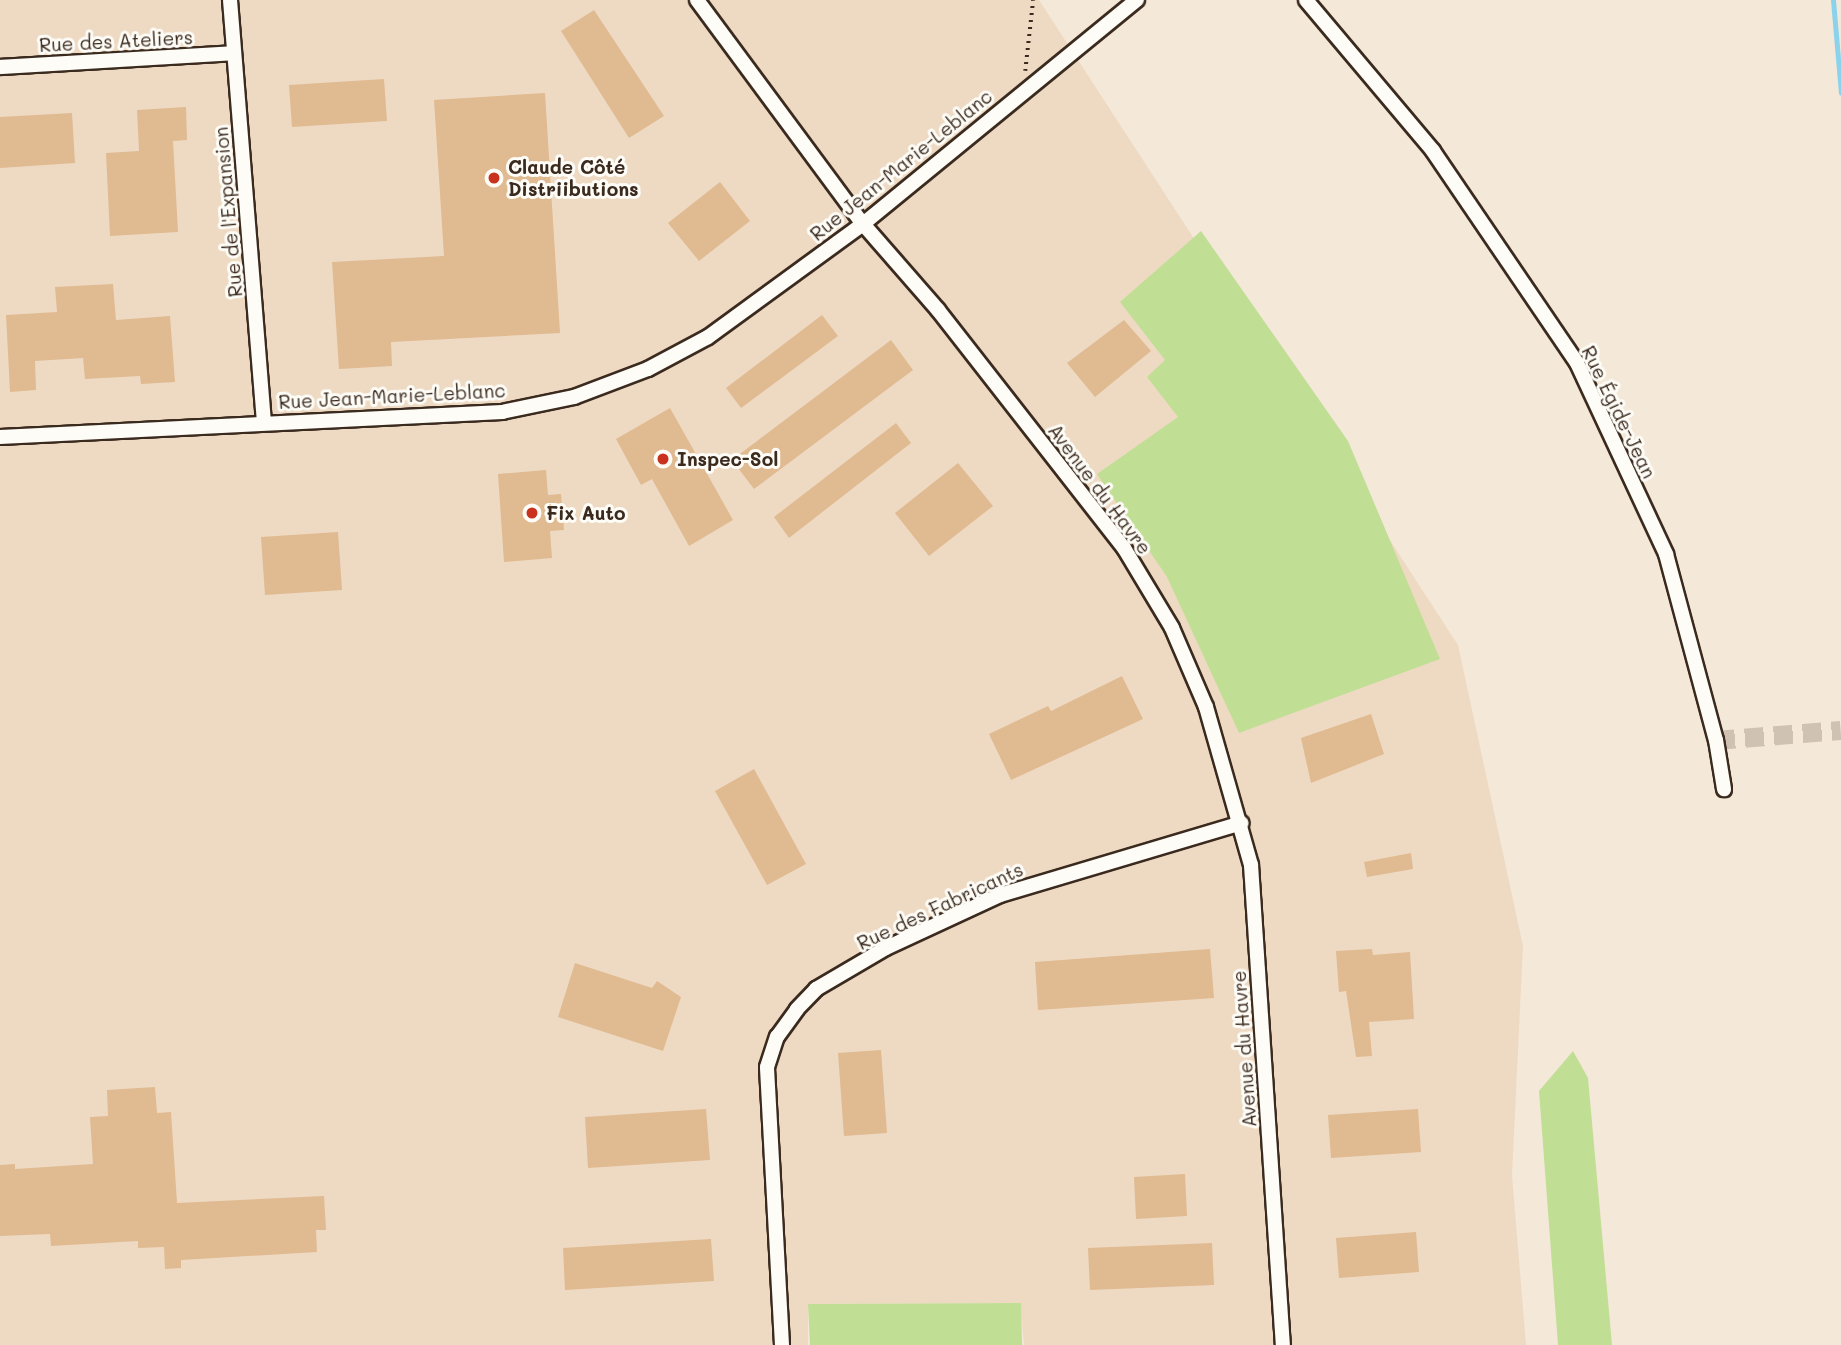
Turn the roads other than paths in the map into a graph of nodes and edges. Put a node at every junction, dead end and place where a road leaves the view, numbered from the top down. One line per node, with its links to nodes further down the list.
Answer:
1 (230, 0): 5 (street, Rue de l'Expansion)
2 (697, 0): 7 (street, Avenue du Havre)
3 (1137, 0): 7 (street, Rue Jean-Marie-Leblanc)
4 (1306, 0): 10 (street, Rue Égide-Jean)
5 (234, 53): 6 (street, Rue des Ateliers); 8 (street, Rue de l'Expansion)
6 (0, 67)
7 (863, 224): 8 (street, Rue Jean-Marie-Leblanc); 11 (street, Avenue du Havre)
8 (264, 421): 9 (street, Rue Jean-Marie-Leblanc)
9 (0, 438)
10 (1724, 789)
11 (1241, 823): 12 (street, Rue des Fabricants); 13 (street, Avenue du Havre)
12 (782, 1345)
13 (1283, 1345)

